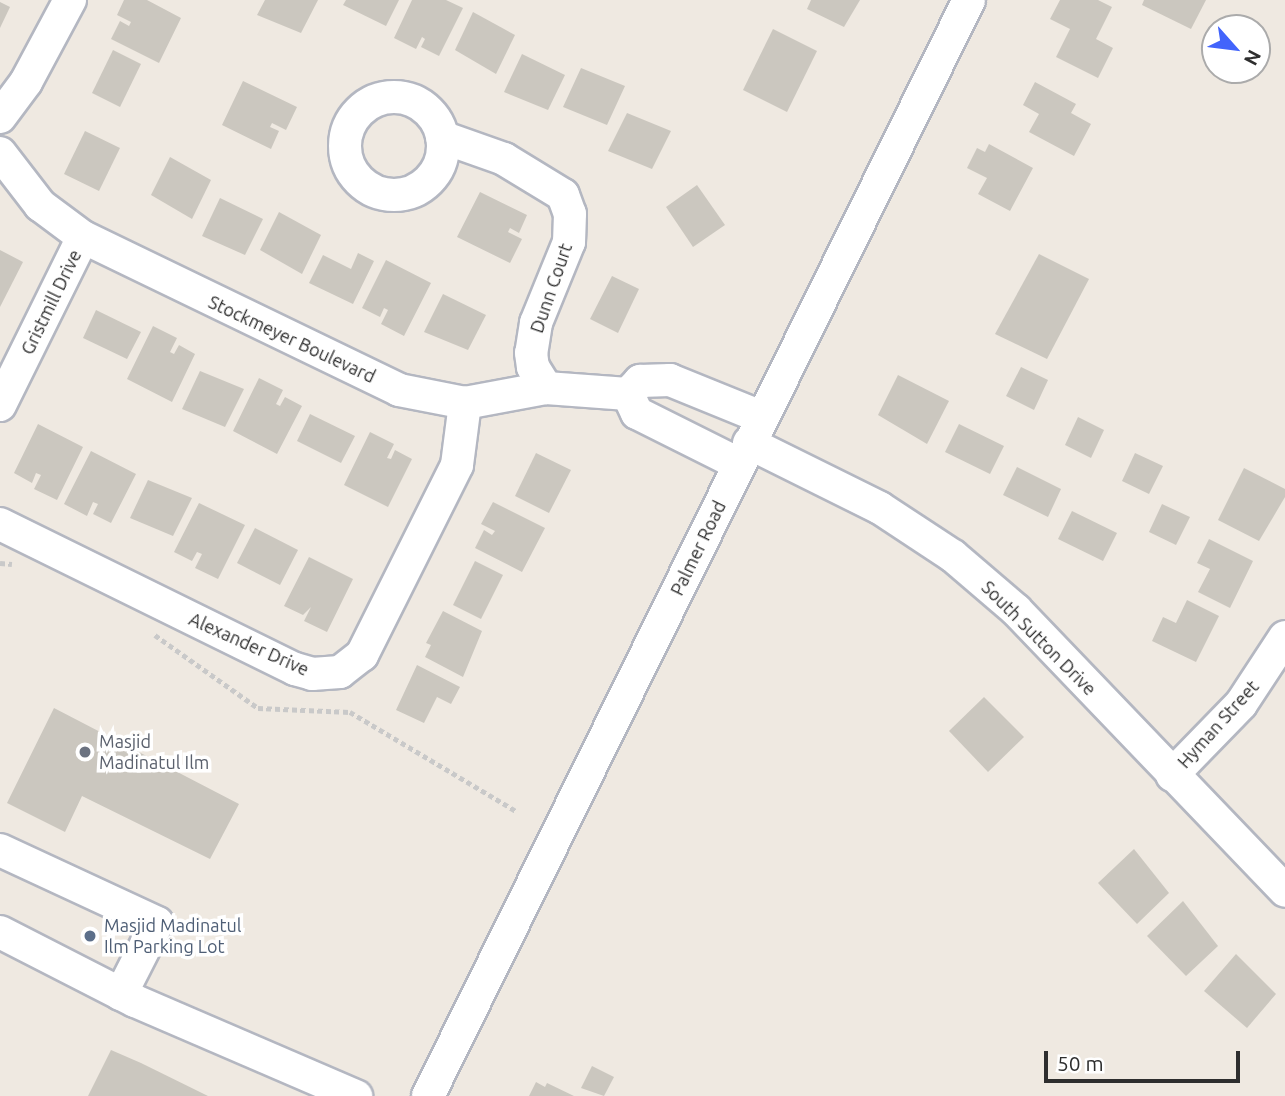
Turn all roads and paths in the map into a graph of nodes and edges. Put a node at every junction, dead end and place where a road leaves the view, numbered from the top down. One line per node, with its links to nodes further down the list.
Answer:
1 (70, 0): 3 (street)
2 (969, 0): 11 (street, Palmer Road)
3 (0, 117)
4 (442, 137): 7 (street, Dunn Court)
5 (0, 153): 6 (street, Stockmeyer Boulevard)
6 (83, 236): 9 (street, Stockmeyer Boulevard); 10 (street, Gristmill Drive)
7 (546, 388): 8 (street, Stockmeyer Boulevard); 9 (street, Stockmeyer Boulevard)
8 (628, 394): 11 (street); 11 (street, Stockmeyer Boulevard)
9 (465, 403): 12 (street, Alexander Drive)
10 (0, 405)
11 (750, 441): 14 (street, South Sutton Drive); 20 (street, Palmer Road)
12 (0, 524)
13 (1285, 637): 14 (street, Hyman Street)
14 (1172, 775): 16 (street, South Sutton Drive)
15 (0, 850): 18 (street)
16 (1285, 891)
17 (0, 932): 18 (street)
18 (121, 994): 19 (street)
19 (356, 1096)
20 (428, 1096)

